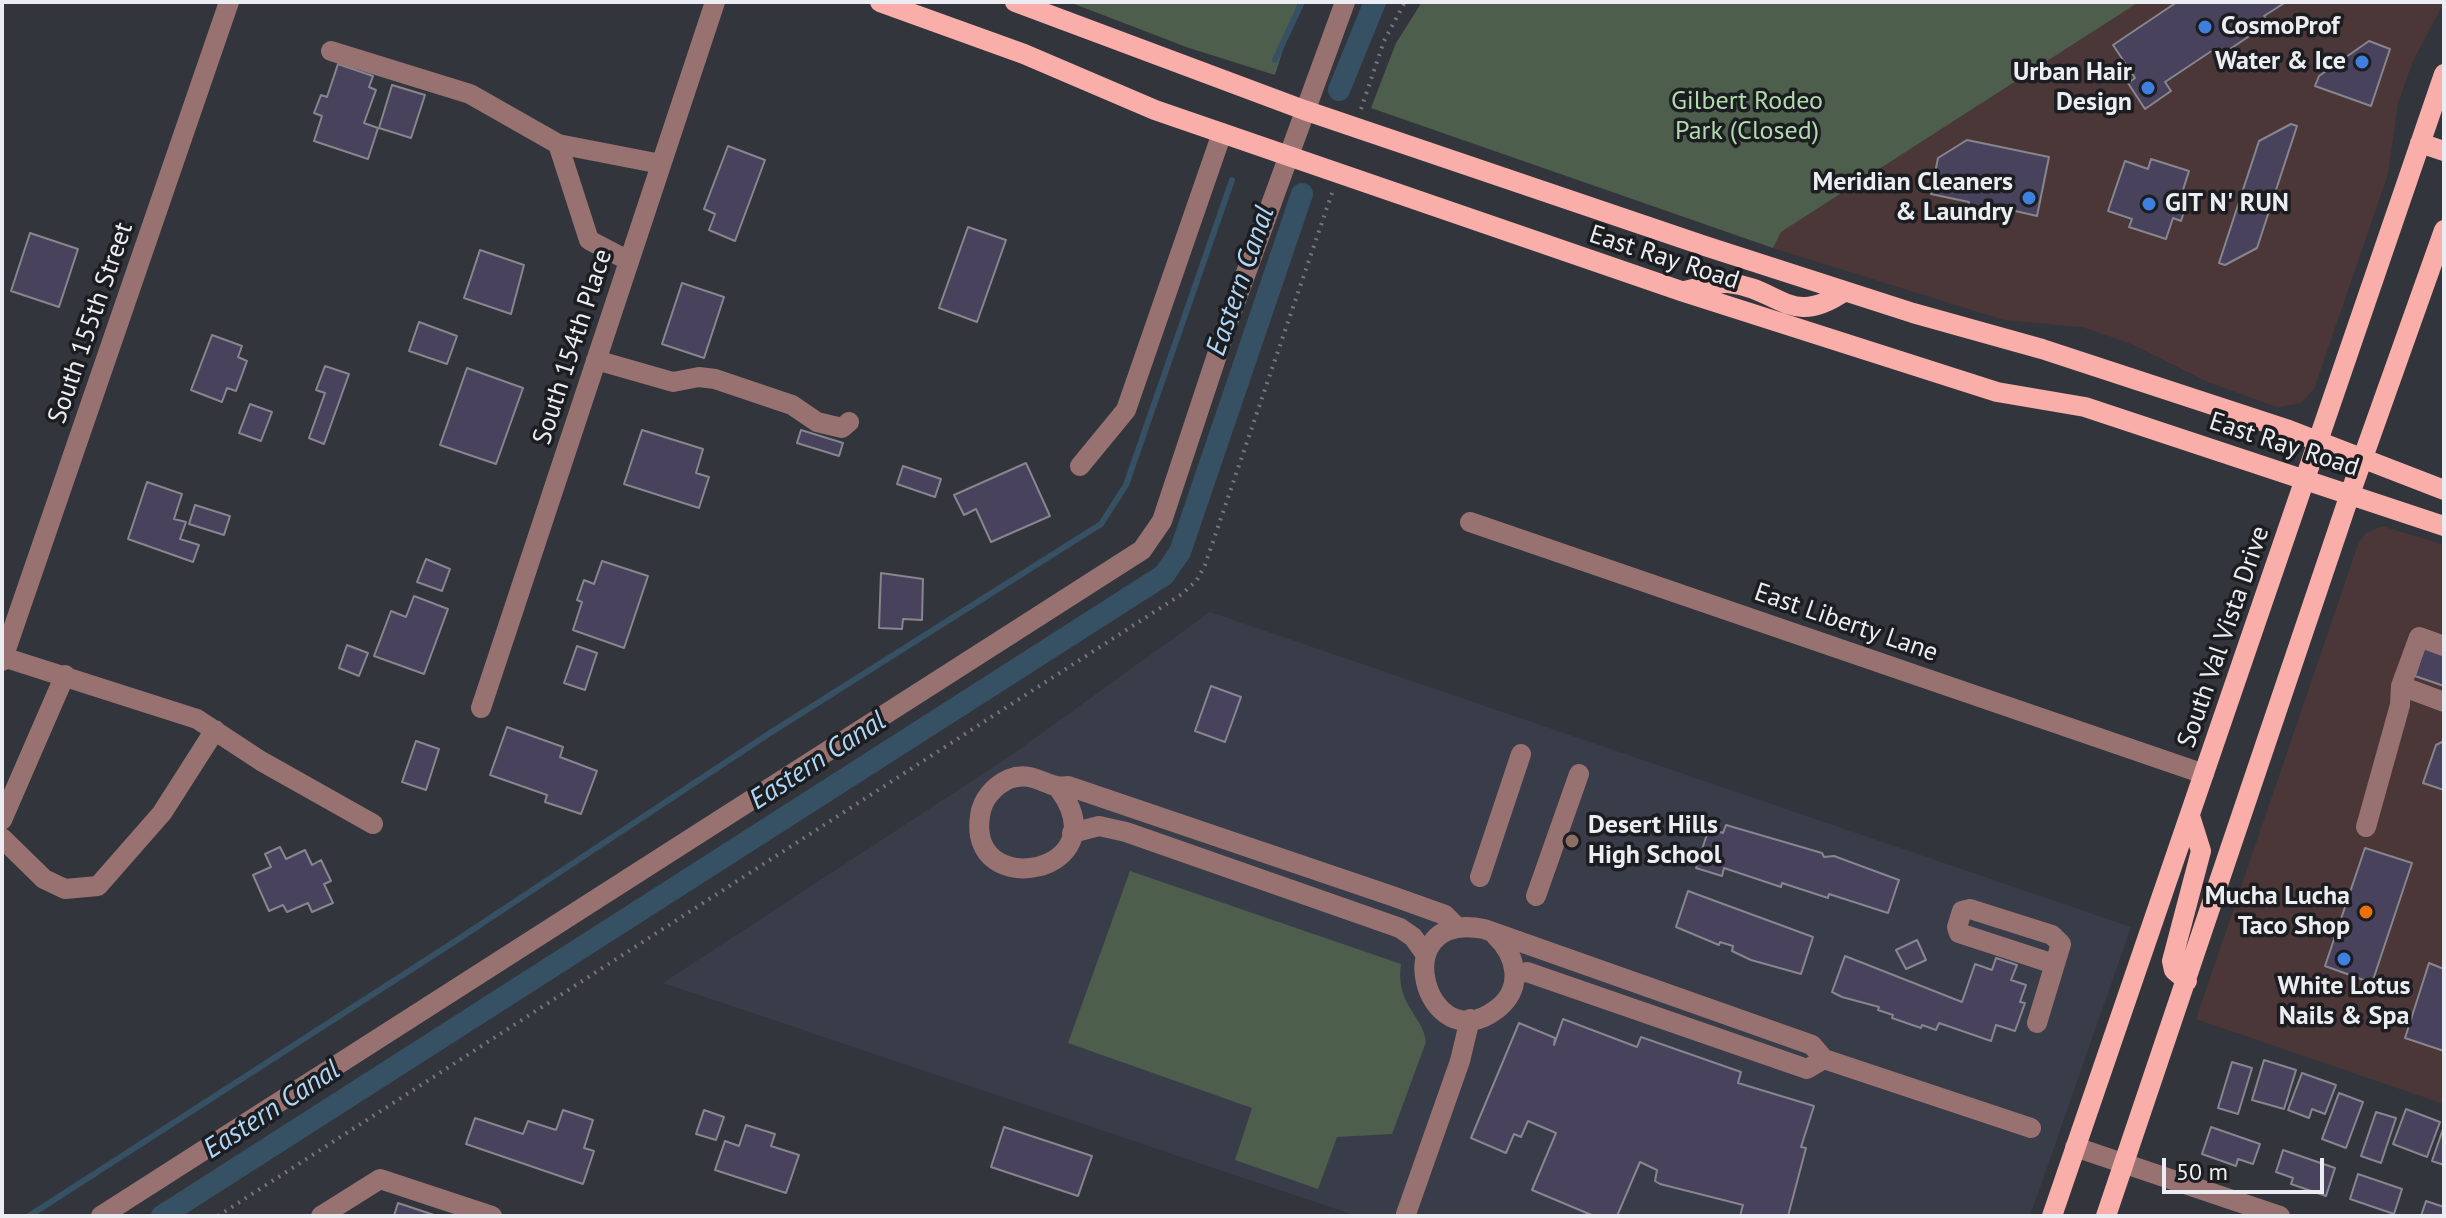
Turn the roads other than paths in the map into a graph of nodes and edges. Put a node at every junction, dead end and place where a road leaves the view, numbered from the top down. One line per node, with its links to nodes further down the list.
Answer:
1 (229, 2): 30 (street, South 155th Street)
2 (715, 2): 14 (street, South 154th Place)
3 (880, 2): 9 (main road, East Ray Road)
4 (1015, 2): 8 (main road, East Ray Road)
5 (1345, 2): 8 (street)
6 (331, 51): 11 (street)
7 (2444, 74): 10 (main road, South Val Vista Drive)
8 (1304, 110): 13 (street); 18 (main road, East Ray Road)
9 (1222, 133): 13 (main road, East Ray Road); 23 (street)
10 (2420, 143): 12 (main road); 21 (main road, South Val Vista Drive)
11 (558, 144): 14 (street); 16 (street)
12 (2444, 151)
13 (1287, 156): 17 (main road, East Ray Road); 61 (street)
14 (661, 164): 16 (street, South 154th Place)
15 (2444, 230): 22 (main road)
16 (629, 261): 19 (street, South 154th Place)
17 (1681, 291): 18 (main road); 24 (main road, East Ray Road)
18 (1845, 291): 21 (main road, East Ray Road)
19 (596, 360): 20 (street); 34 (street, South 154th Place)
20 (849, 422)
21 (2319, 443): 22 (main road, East Ray Road); 24 (main road, South Val Vista Drive)
22 (2363, 461): 25 (main road, East Ray Road); 26 (main road)
23 (1080, 466)
24 (2306, 480): 26 (main road, East Ray Road); 38 (main road, South Val Vista Drive)
25 (2444, 490)
26 (2350, 494): 28 (main road, East Ray Road); 53 (main road)
27 (1470, 522): 38 (street, East Liberty Lane)
28 (2444, 526)
29 (2444, 646): 32 (street)
30 (3, 659): 31 (street)
31 (65, 675): 35 (street); 41 (street)
32 (2401, 686): 33 (street); 43 (street)
33 (2444, 702)
34 (481, 708)
35 (215, 730): 42 (street); 45 (street)
36 (1521, 754): 46 (street)
37 (1579, 774): 47 (street)
38 (2204, 774): 40 (main road, South Val Vista Drive)
39 (1059, 789): 44 (street); 44 (street); 48 (street)
40 (2190, 816): 53 (main road); 58 (main road, South Val Vista Drive)
41 (2, 820)
42 (373, 824)
43 (2366, 827)
44 (1072, 833): 50 (street)
45 (2, 838)
46 (1480, 877)
47 (1536, 896)
48 (1458, 928): 49 (street); 50 (street)
49 (1495, 935): 52 (street); 56 (street)
50 (1426, 955): 54 (street)
51 (2054, 964): 55 (street)
52 (1515, 974): 54 (street); 56 (street)
53 (2187, 981): 59 (main road)
54 (1470, 1019): 60 (street)
55 (2037, 1023)
56 (1824, 1059): 57 (street)
57 (2031, 1128)
58 (2075, 1147): 59 (street); 64 (main road, South Val Vista Drive)
59 (2124, 1165): 65 (main road); 66 (street)
60 (1406, 1214)
61 (101, 1216)
62 (321, 1216): 63 (street)
63 (492, 1216)
64 (2052, 1216)
65 (2106, 1216)
66 (2280, 1216)

